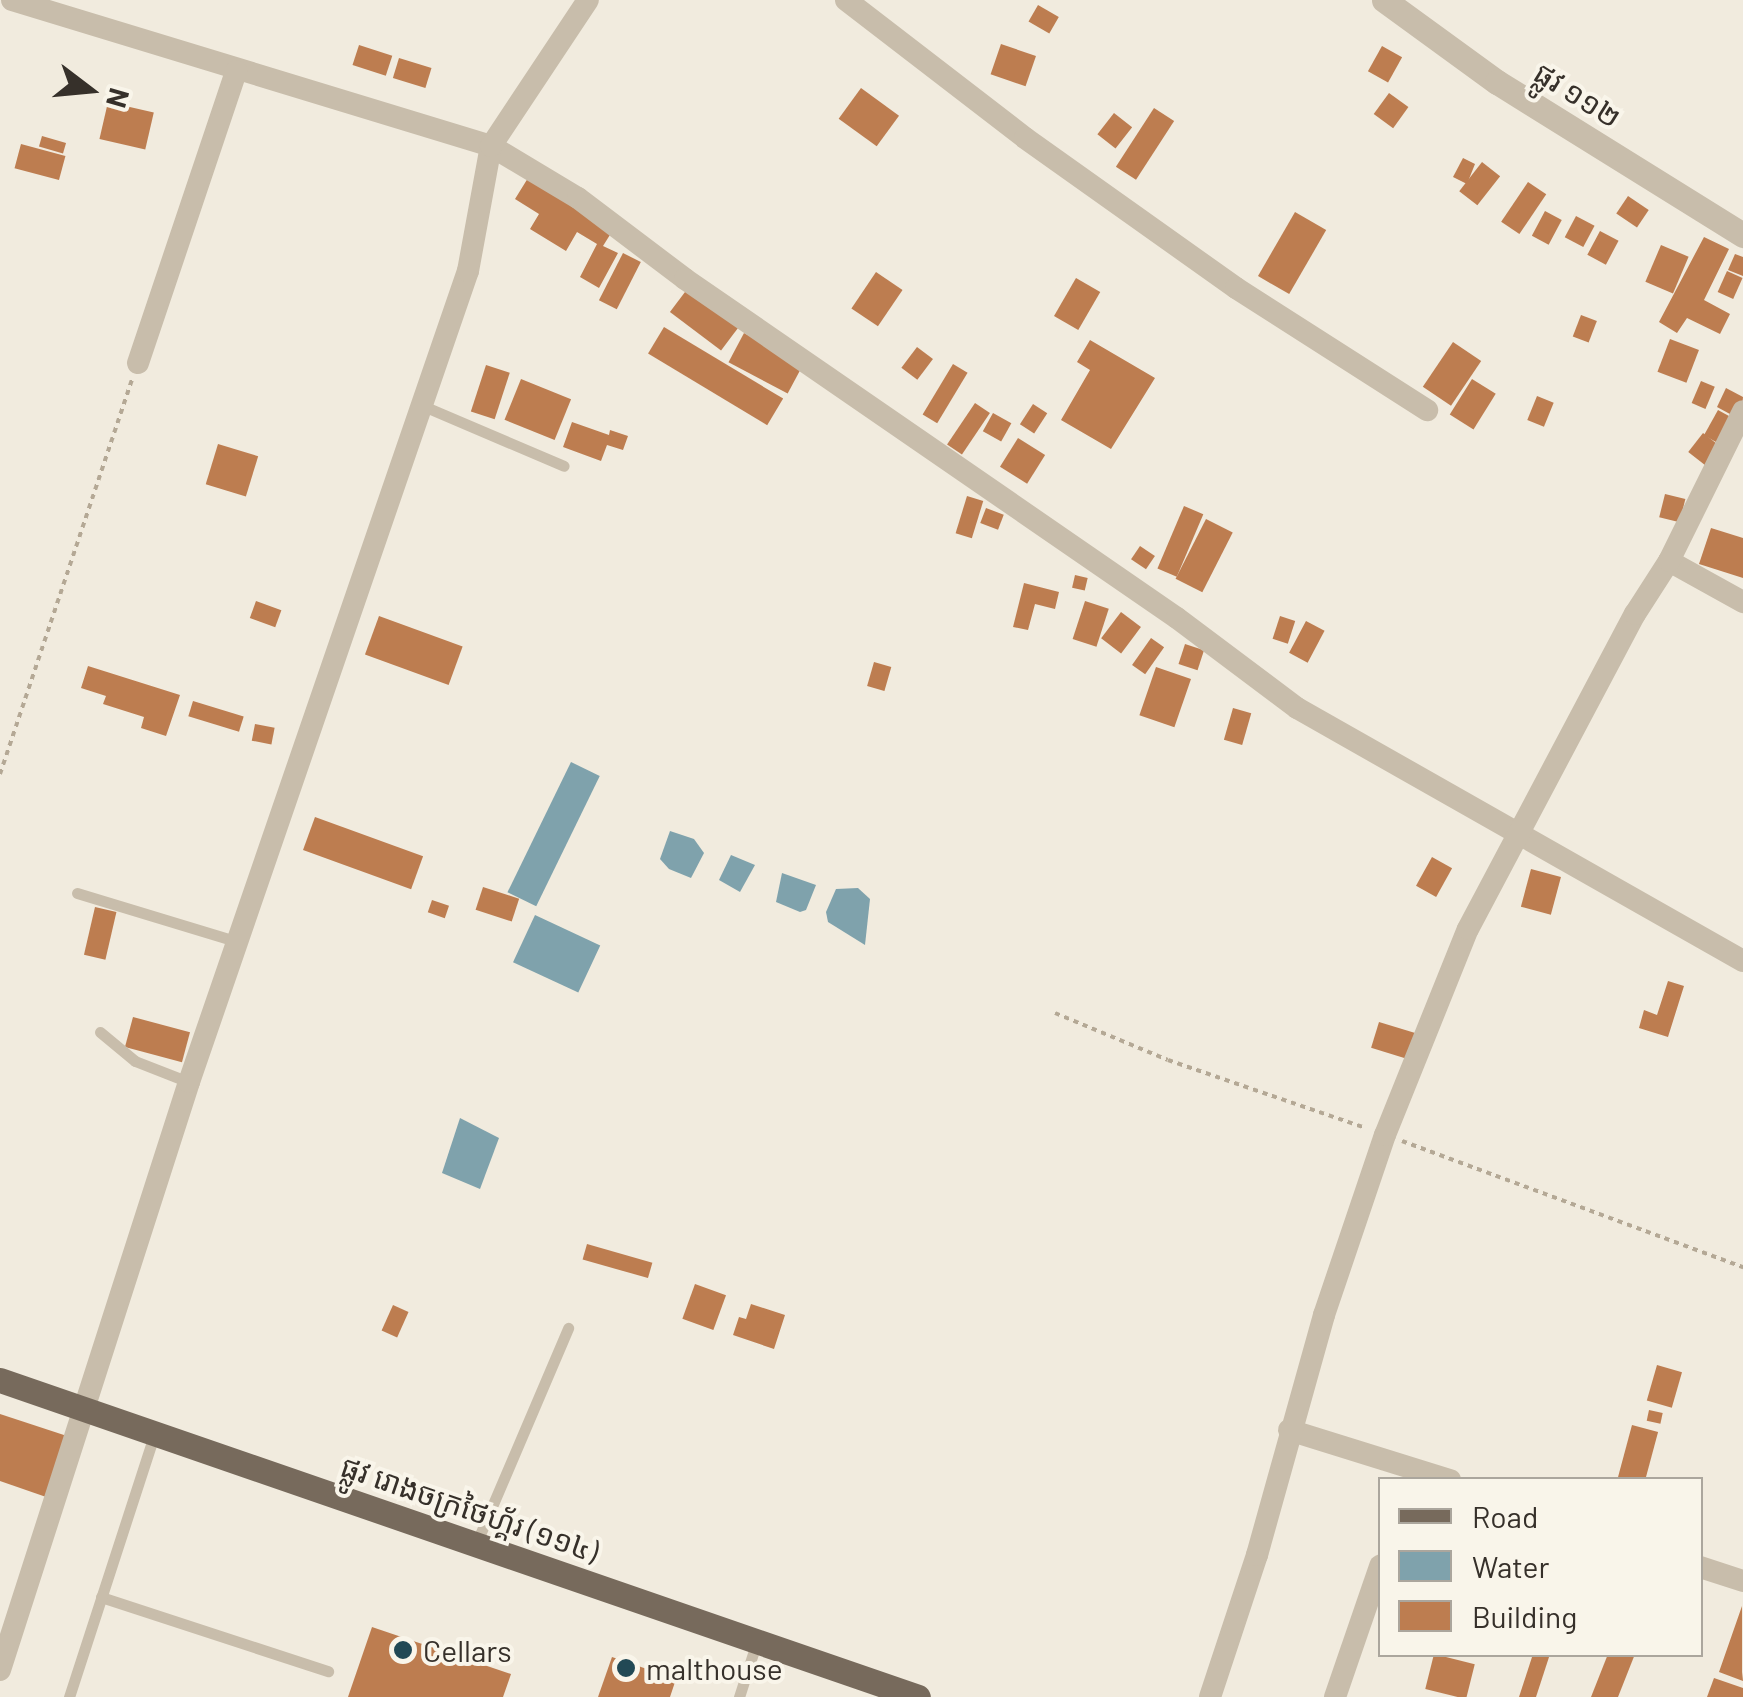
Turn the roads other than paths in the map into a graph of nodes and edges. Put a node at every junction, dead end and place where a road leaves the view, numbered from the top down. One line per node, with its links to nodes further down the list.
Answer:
1 (12, 0): 5 (street)
2 (588, 0): 6 (street)
3 (846, 0): 10 (street)
4 (1384, 0): 7 (street, ផ្លូវ ១១២)
5 (236, 71): 6 (street); 8 (street)
6 (491, 146): 9 (street); 15 (street)
7 (1743, 235)
8 (138, 363)
9 (420, 404): 12 (lane); 17 (street)
10 (1428, 410)
11 (1743, 412): 13 (street)
12 (564, 466)
13 (1670, 561): 14 (street); 15 (street)
14 (1743, 602)
15 (1516, 836): 18 (street); 24 (street)
16 (77, 893): 17 (lane)
17 (238, 942): 20 (street)
18 (1743, 961)
19 (100, 1032): 20 (lane)
20 (189, 1082): 23 (street)
21 (568, 1328): 27 (lane)
22 (0, 1380): 23 (main road, ផ្លូវ រោងចក្រថៃហ្គ័រ (១១៤))
23 (86, 1410): 25 (main road, ផ្លូវ រោងចក្រថៃហ្គ័រ (១១៤)); 33 (street)
24 (1289, 1430): 26 (street); 38 (street)
25 (154, 1433): 27 (main road, ផ្លូវ រោងចក្រថៃហ្គ័រ (១១៤)); 31 (lane)
26 (1408, 1473)
27 (476, 1544): 32 (main road, ផ្លូវ រោងចក្រថៃហ្គ័រ (១១៤))
28 (1703, 1568): 30 (street)
29 (1378, 1572): 39 (street)
30 (1743, 1581)
31 (101, 1596): 34 (lane); 35 (lane)
32 (758, 1641): 36 (lane); 37 (main road, ផ្លូវ រោងចក្រថៃហ្គ័រ (១១៤))
33 (0, 1670)
34 (328, 1671)
35 (69, 1697)
36 (739, 1697)
37 (918, 1697)
38 (1210, 1697)
39 (1335, 1697)

